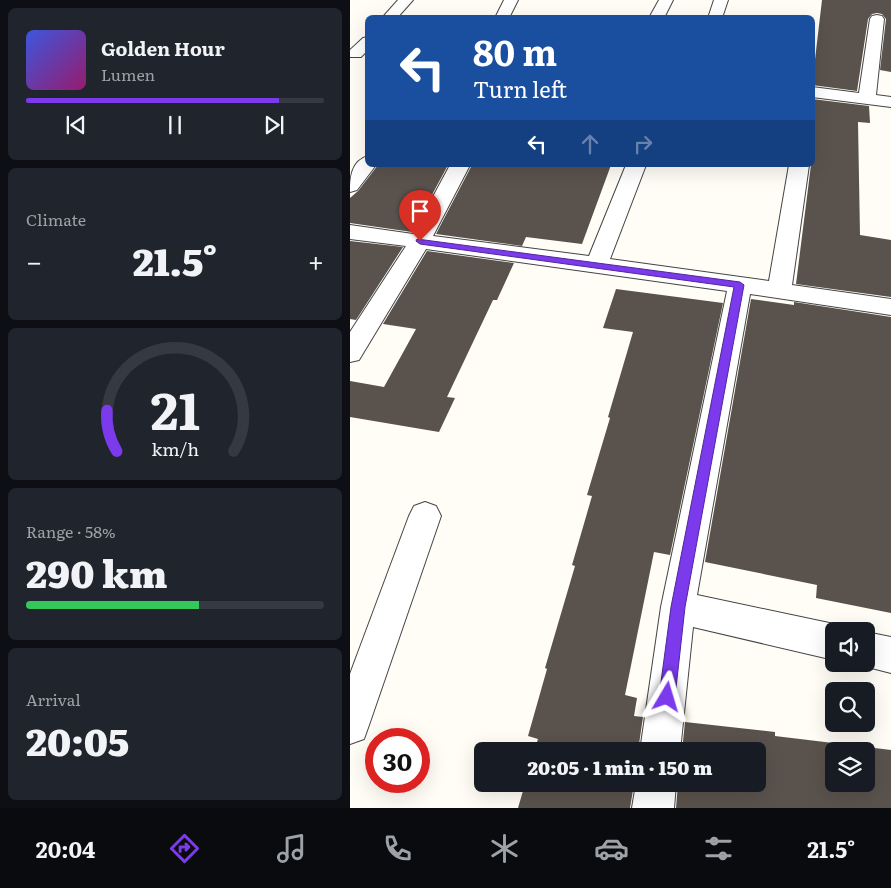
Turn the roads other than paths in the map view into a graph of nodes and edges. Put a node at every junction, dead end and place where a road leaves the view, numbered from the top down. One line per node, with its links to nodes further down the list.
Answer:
1 (406, 0): 5 (street)
2 (511, 0): 6 (street)
3 (666, 0): 7 (street)
4 (721, 0): 8 (street)
5 (392, 15)
6 (504, 15)
7 (658, 15)
8 (716, 15)
9 (877, 19): 11 (street)
10 (815, 92): 11 (street)
11 (867, 98): 12 (street)
12 (891, 102)
13 (365, 166): 17 (street)
14 (459, 167): 19 (street)
15 (635, 167): 20 (street)
16 (799, 167): 22 (street)
17 (350, 186)
18 (350, 232): 19 (street)
19 (420, 241): 20 (street); 24 (street)
20 (597, 264): 21 (street)
21 (740, 285): 22 (street); 26 (street)
22 (779, 291): 23 (street)
23 (891, 307)
24 (350, 354)
25 (425, 516): 30 (street)
26 (678, 607): 27 (street); 31 (street)
27 (825, 640)
28 (875, 652): 29 (street)
29 (891, 655)
30 (350, 725)
31 (661, 742)
32 (655, 792): 33 (street)
33 (653, 808)

